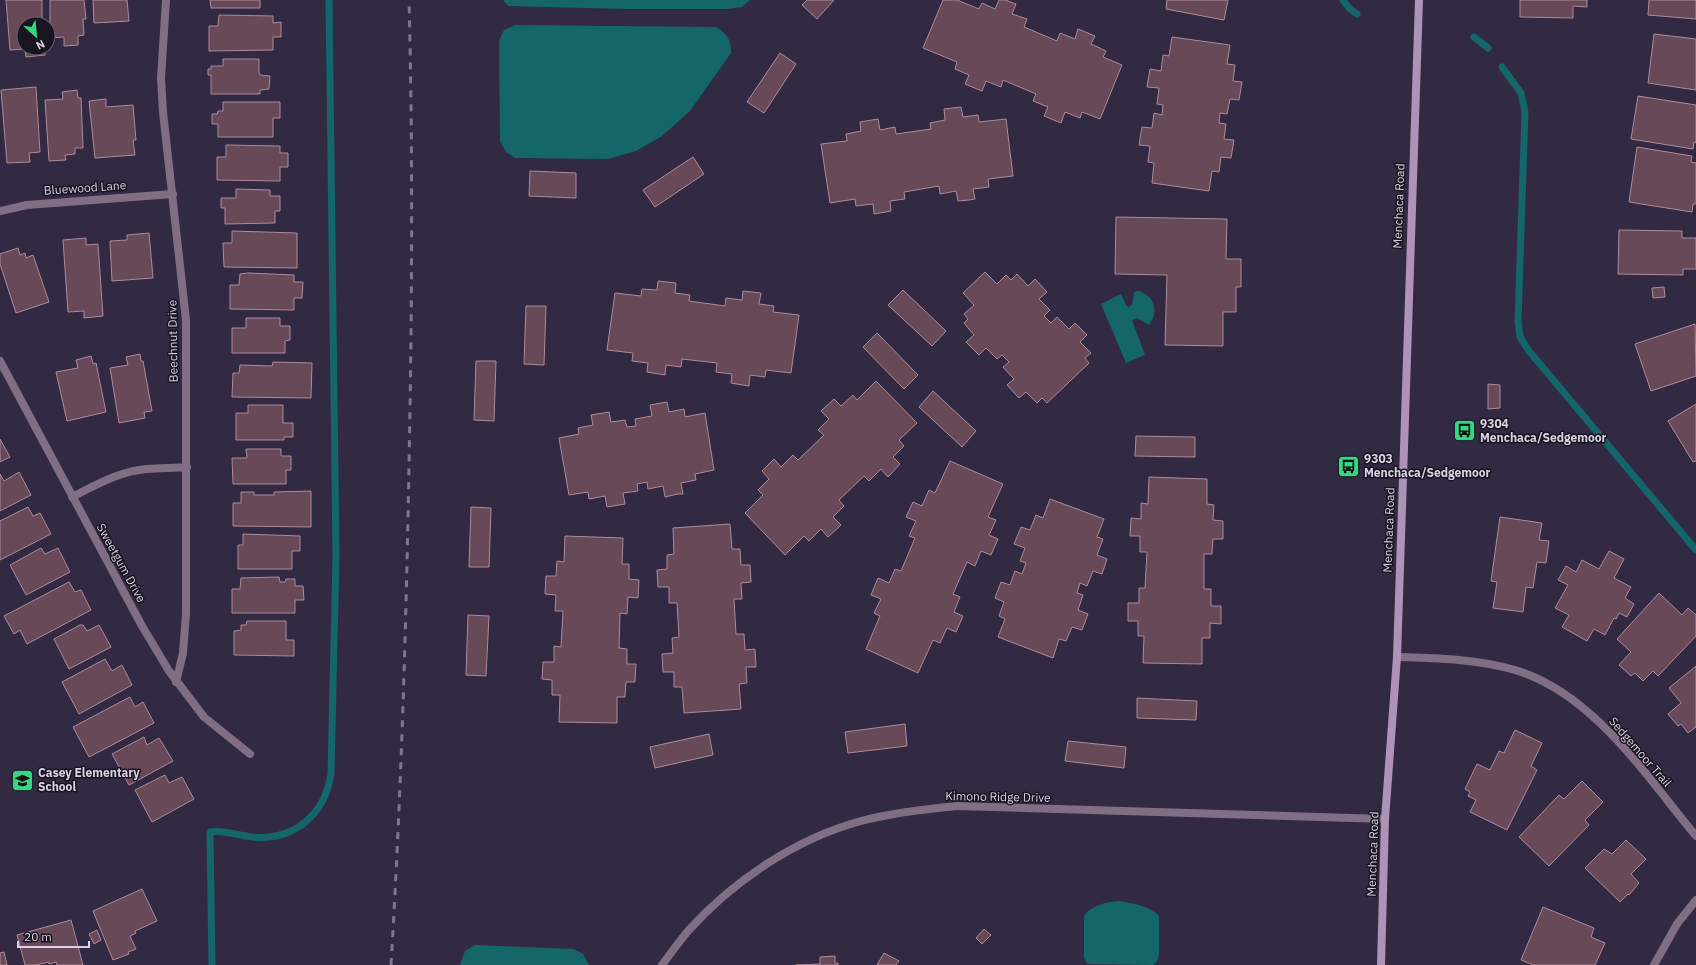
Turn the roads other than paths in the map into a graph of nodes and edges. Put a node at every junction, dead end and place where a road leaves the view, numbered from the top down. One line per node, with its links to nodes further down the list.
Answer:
1 (166, 0): 3 (street, Beechnut Drive)
2 (1419, 0): 8 (main road, Menchaca Road)
3 (173, 194): 4 (street, Bluewood Lane); 6 (street, Beechnut Drive)
4 (0, 211)
5 (0, 361): 7 (street, Sweetgum Drive)
6 (187, 467): 7 (street); 9 (street, Beechnut Drive)
7 (72, 497): 9 (street, Sweetgum Drive)
8 (1397, 657): 11 (main road, Menchaca Road); 12 (street, Sedgemoor Trail)
9 (176, 682): 10 (street, Sweetgum Drive)
10 (250, 754)
11 (1385, 819): 14 (street, Kimono Ridge Drive); 15 (main road, Menchaca Road)
12 (1696, 836)
13 (1696, 900): 16 (street)
14 (662, 965)
15 (1381, 965)
16 (1654, 965)

